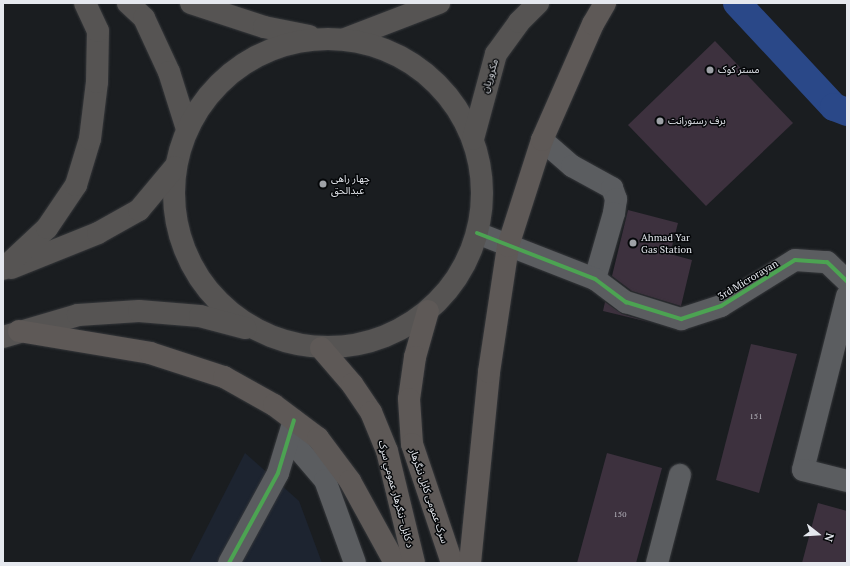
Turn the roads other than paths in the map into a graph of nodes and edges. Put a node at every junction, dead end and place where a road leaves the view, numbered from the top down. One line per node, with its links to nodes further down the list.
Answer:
1 (85, 3): 15 (main road)
2 (128, 3): 9 (main road)
3 (191, 3): 7 (main road)
4 (439, 3): 8 (main road)
5 (538, 3): 10 (main road, مکروریان)
6 (605, 3): 11 (highway)
7 (318, 38): 8 (main road); 9 (main road)
8 (345, 39): 10 (main road)
9 (187, 129): 12 (main road)
10 (473, 139): 13 (main road)
11 (542, 140): 14 (highway); 16 (street)
12 (175, 167): 15 (main road); 20 (main road)
13 (477, 232): 14 (street, 3rd Microrayan); 19 (main road)
14 (508, 246): 16 (street, 3rd Microrayan); 31 (highway)
15 (3, 270)
16 (595, 279): 17 (street, 3rd Microrayan)
17 (847, 281)
18 (847, 296): 25 (street)
19 (428, 311): 22 (main road); 30 (highway, سرک عمومی کابل ننگرهار)
20 (260, 332): 21 (main road); 22 (main road)
21 (11, 334): 23 (highway)
22 (321, 348): 29 (highway, د کابل–ننګرهار عمومي سړک)
23 (292, 429): 26 (street); 27 (street); 28 (highway)
24 (680, 475): 32 (street)
25 (847, 481)
26 (229, 563)
27 (355, 563)
28 (395, 563)
29 (414, 563)
30 (452, 563)
31 (470, 563)
32 (657, 563)

